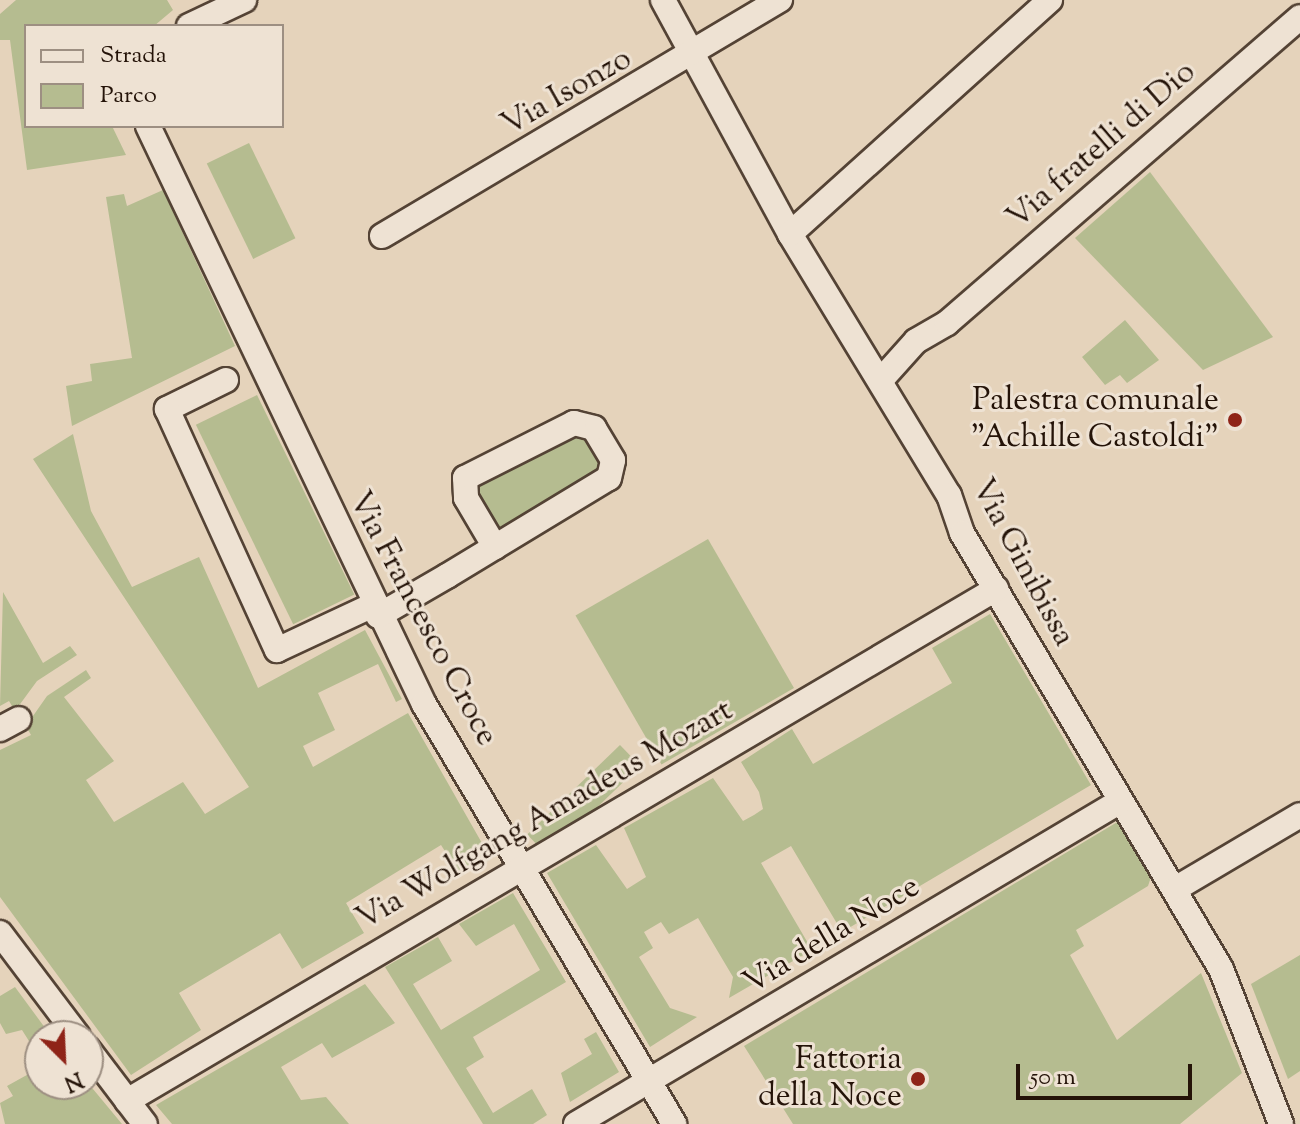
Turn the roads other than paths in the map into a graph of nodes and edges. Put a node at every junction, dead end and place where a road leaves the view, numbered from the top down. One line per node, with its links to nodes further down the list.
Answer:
1 (244, 0): 6 (street)
2 (663, 0): 7 (street, Via Ginibissa)
3 (780, 0): 7 (street, Via Isonzo)
4 (1050, 0): 9 (street)
5 (1300, 17): 12 (street, Via fratelli di Dio)
6 (193, 24)
7 (692, 58): 9 (street, Via Ginibissa); 10 (street, Via Isonzo)
8 (149, 128): 15 (street, Via Francesco Croce)
9 (790, 234): 12 (street, Via Ginibissa)
10 (382, 236)
11 (226, 380): 15 (street)
12 (881, 380): 14 (street, Via Ginibissa)
13 (495, 547): 13 (street); 15 (street)
14 (996, 589): 16 (street, Via Ginibissa); 18 (street, Via Wolfgang Amadeus Mozart)
15 (375, 610): 18 (street, Via Francesco Croce)
16 (1119, 802): 19 (street, Via Ginibissa); 24 (street, Via della Noce)
17 (1300, 815): 19 (street)
18 (521, 865): 24 (street, Via Francesco Croce); 25 (street, Via Wolfgang Amadeus Mozart)
19 (1175, 889): 29 (street, Via Ginibissa)
20 (0, 933): 21 (street)
21 (10, 967): 22 (street)
22 (62, 1020)
23 (104, 1070): 25 (street)
24 (648, 1081): 27 (street, Via della Noce); 28 (street, Via Francesco Croce)
25 (127, 1101): 26 (street)
26 (145, 1124)
27 (576, 1124)
28 (674, 1124)
29 (1281, 1124)

